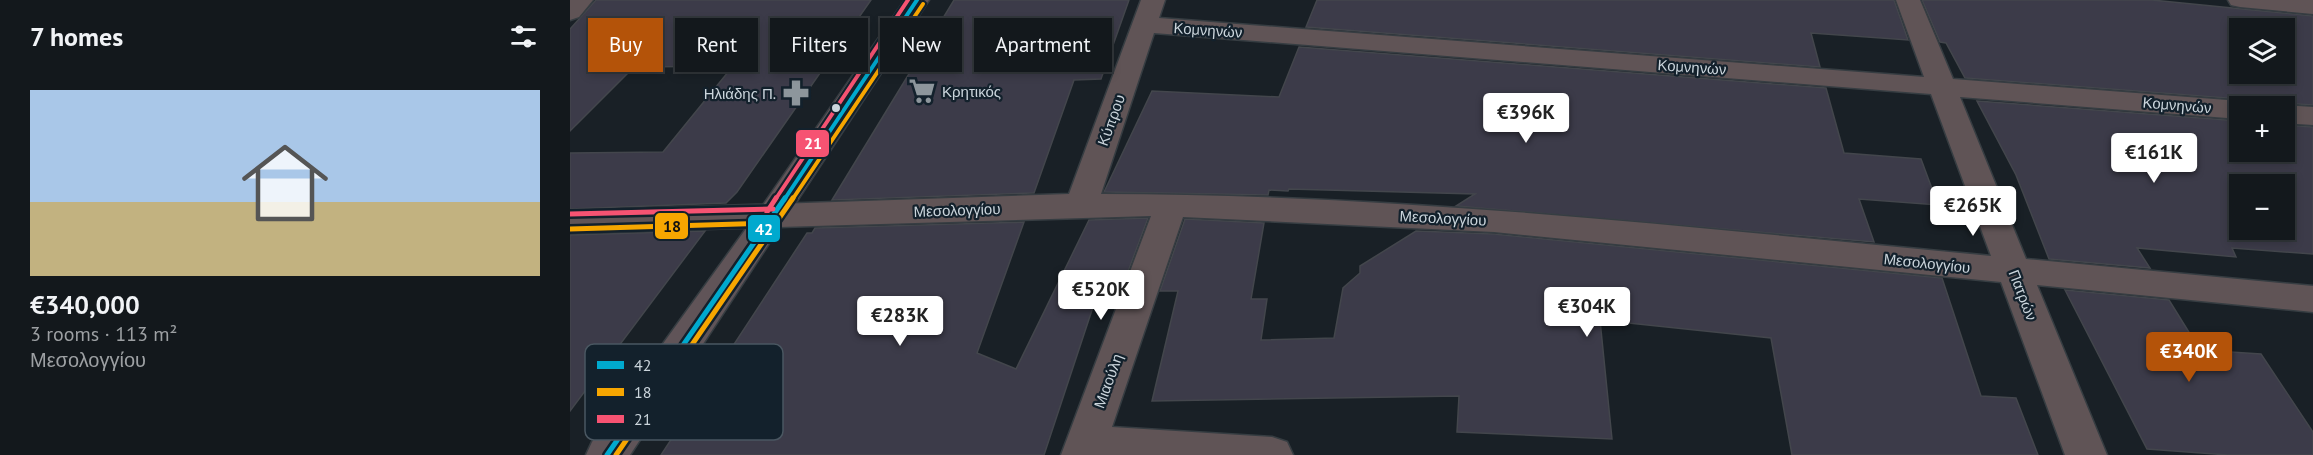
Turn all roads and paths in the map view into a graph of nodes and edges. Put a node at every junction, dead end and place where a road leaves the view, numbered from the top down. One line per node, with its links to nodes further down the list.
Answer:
1 (581, 0): 6 (street)
2 (917, 0): 14 (main road)
3 (1908, 0): 8 (street, Πατρών)
4 (2240, 0): 5 (street)
5 (2313, 6)
6 (570, 12)
7 (1149, 13): 8 (street, Κομνηνών); 12 (street, Κύπρου)
8 (1942, 86): 9 (street, Κομνηνών); 16 (street, Πατρών)
9 (2229, 109)
10 (2295, 115): 11 (street)
11 (2313, 116)
12 (1081, 205): 13 (street, Μεσολογγίου); 14 (street, Μεσολογγίου)
13 (1171, 205): 16 (street, Μεσολογγίου); 20 (street, Μιαούλη)
14 (774, 216): 15 (street, Μεσολογγίου); 18 (main road)
15 (570, 222)
16 (2014, 271): 17 (street, Μεσολογγίου); 23 (street, Πατρών)
17 (2313, 299)
18 (685, 344)
19 (617, 440): 21 (main road)
20 (1084, 449): 22 (street)
21 (607, 455)
22 (1272, 455)
23 (2086, 455)

